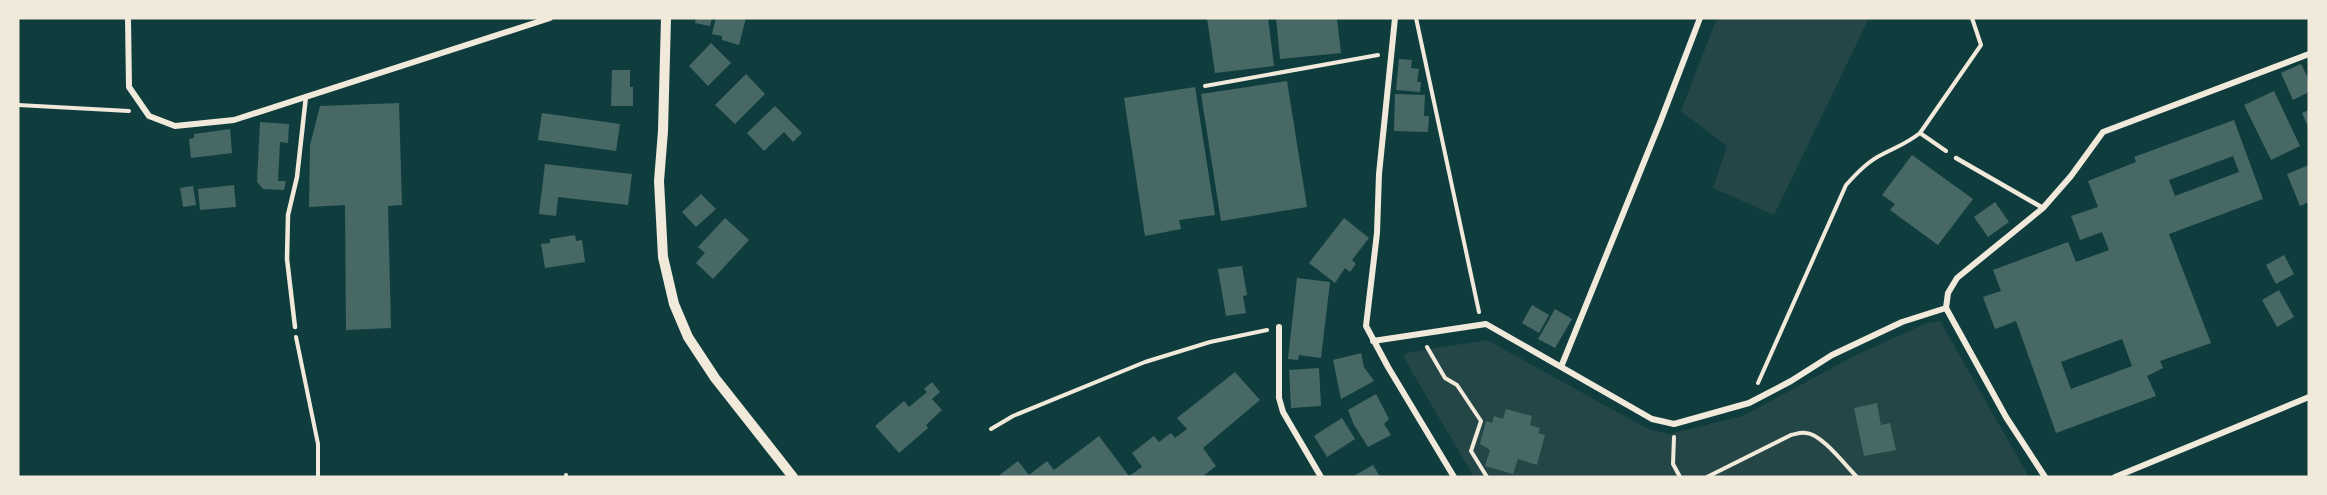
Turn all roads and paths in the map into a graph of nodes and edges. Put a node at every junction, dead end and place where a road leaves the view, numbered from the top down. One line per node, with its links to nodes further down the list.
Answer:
1 (128, 18): 13 (street)
2 (550, 18): 11 (street)
3 (666, 18): 30 (street)
4 (1395, 18): 8 (street)
5 (1416, 18): 19 (path)
6 (1700, 18): 24 (street)
7 (1972, 18): 14 (path)
8 (1391, 52): 10 (path); 23 (street)
9 (2309, 54): 17 (street)
10 (1205, 86)
11 (306, 96): 13 (street); 20 (lane)
12 (18, 105): 13 (path)
13 (145, 110)
14 (1920, 133): 15 (path); 26 (path)
15 (1931, 142)
16 (1956, 158): 17 (lane)
17 (2043, 208): 18 (street)
18 (1946, 308): 26 (street); 37 (street)
19 (1482, 325): 22 (street); 24 (street)
20 (295, 327): 29 (path)
21 (1280, 327): 28 (path); 31 (street)
22 (1420, 335): 23 (street); 33 (path)
23 (1373, 341): 32 (street)
24 (1561, 367): 27 (street)
25 (2309, 397): 38 (street)
26 (1749, 402): 27 (street)
27 (1674, 424): 34 (path)
28 (991, 429)
29 (318, 477)
30 (793, 477)
31 (1321, 477)
32 (1454, 477)
33 (1487, 477)
34 (1680, 477)
35 (1707, 477): 36 (path)
36 (1857, 477)
37 (2044, 477)
38 (2115, 477)

